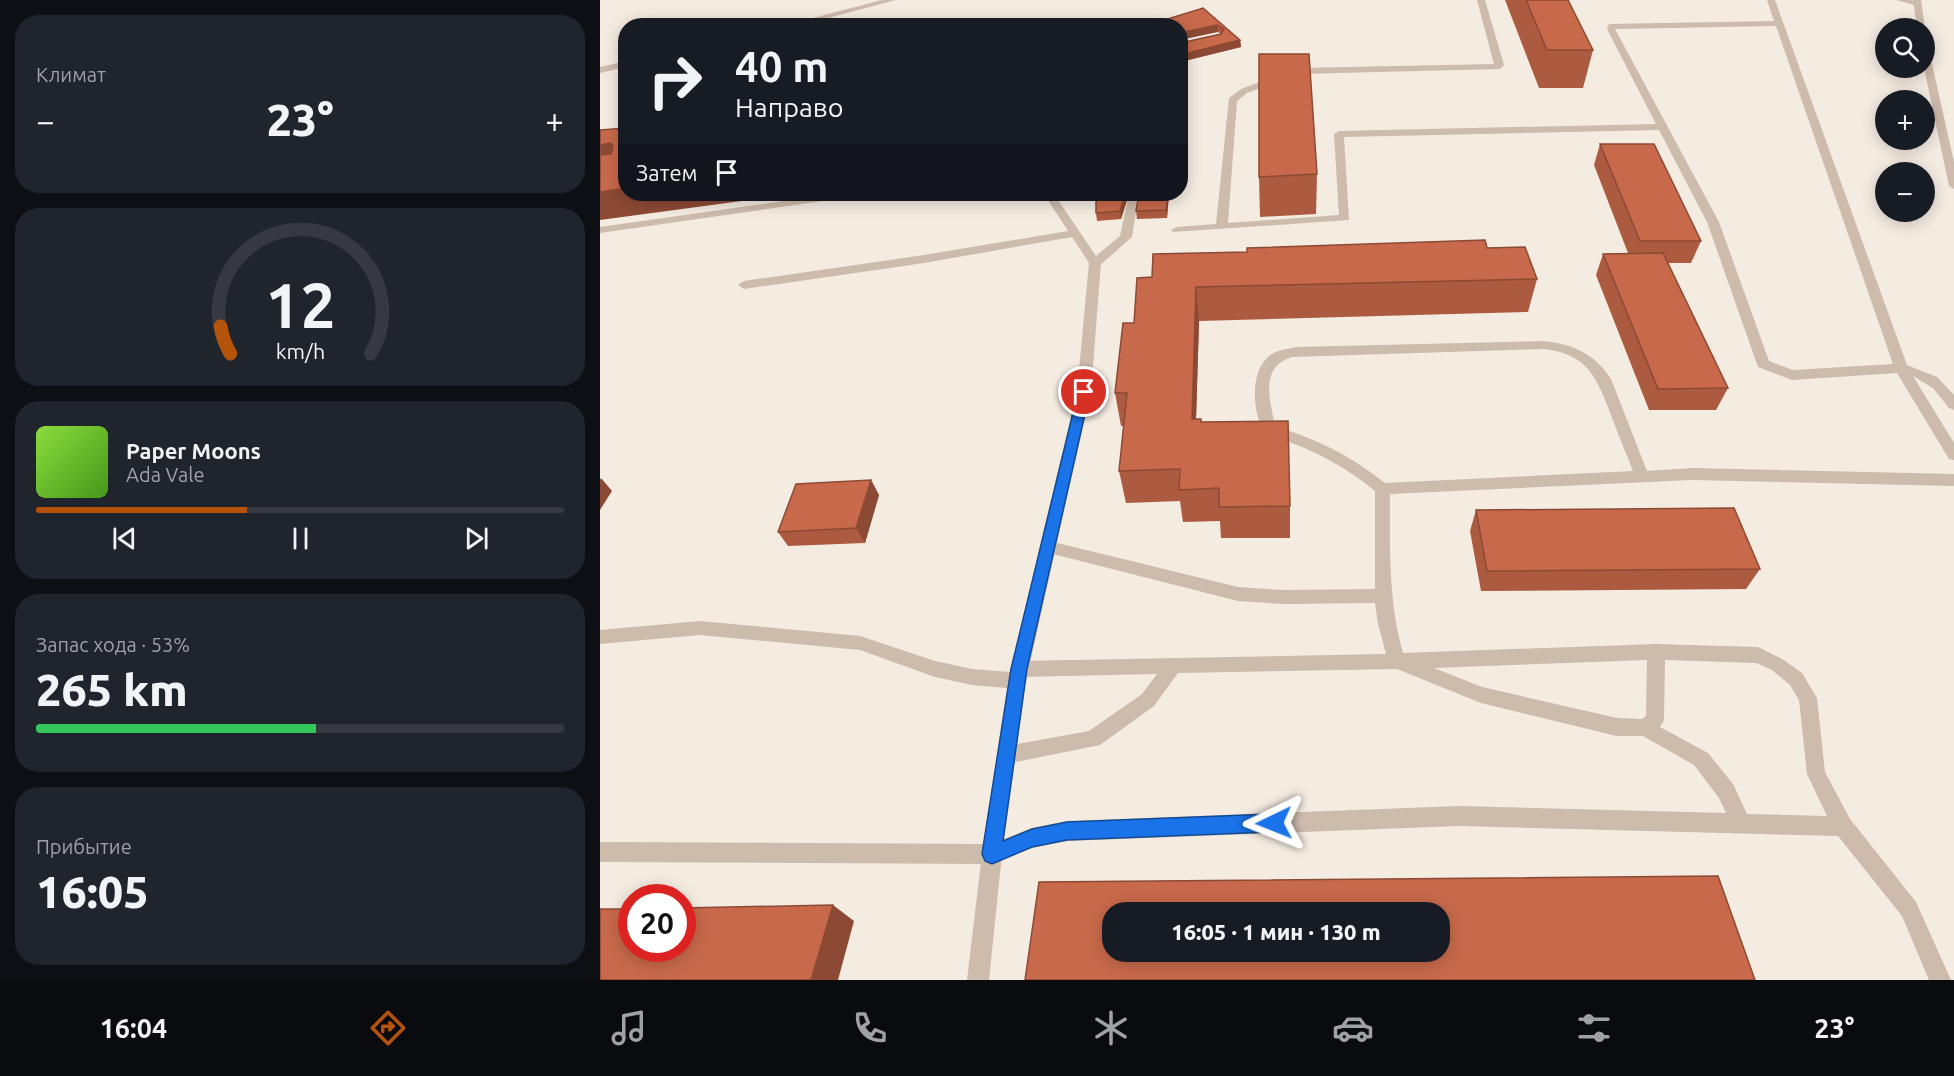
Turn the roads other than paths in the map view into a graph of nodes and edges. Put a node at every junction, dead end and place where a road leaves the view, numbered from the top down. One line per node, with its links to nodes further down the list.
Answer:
1 (892, 0): 6 (street)
2 (1481, 0): 17 (street)
3 (1771, 0): 8 (street)
4 (1900, 0): 5 (street)
5 (1917, 2): 7 (street)
6 (819, 18)
7 (1919, 18)
8 (1780, 23): 12 (street); 23 (street)
9 (618, 66): 10 (street)
10 (600, 70)
11 (1931, 78): 13 (street)
12 (1662, 126): 17 (street); 23 (street)
13 (1954, 186)
14 (802, 201): 18 (street)
15 (1054, 201): 20 (street)
16 (1133, 201): 21 (street)
17 (1222, 225): 19 (street)
18 (600, 230)
19 (1177, 230)
20 (1075, 233): 21 (street); 22 (street)
21 (1095, 263): 29 (street)
22 (744, 285)
23 (1901, 368): 24 (street); 25 (street)
24 (1954, 405)
25 (1954, 455)
26 (1642, 476): 27 (street); 28 (street); 28 (street)
27 (1954, 480)
28 (1382, 489): 30 (street)
29 (1048, 547): 30 (street); 35 (street)
30 (1383, 596): 33 (street)
31 (600, 637): 35 (street)
32 (1656, 652): 33 (street); 36 (street); 39 (street)
33 (1397, 662): 34 (street); 36 (street)
34 (1173, 666): 35 (street); 37 (street)
35 (1018, 675): 37 (street)
36 (1645, 728): 38 (street)
37 (1006, 755): 41 (street)
38 (1741, 823): 39 (street); 41 (street)
39 (1843, 826): 43 (street)
40 (600, 852): 41 (street)
41 (992, 854): 42 (street)
42 (978, 980)
43 (1940, 980)

